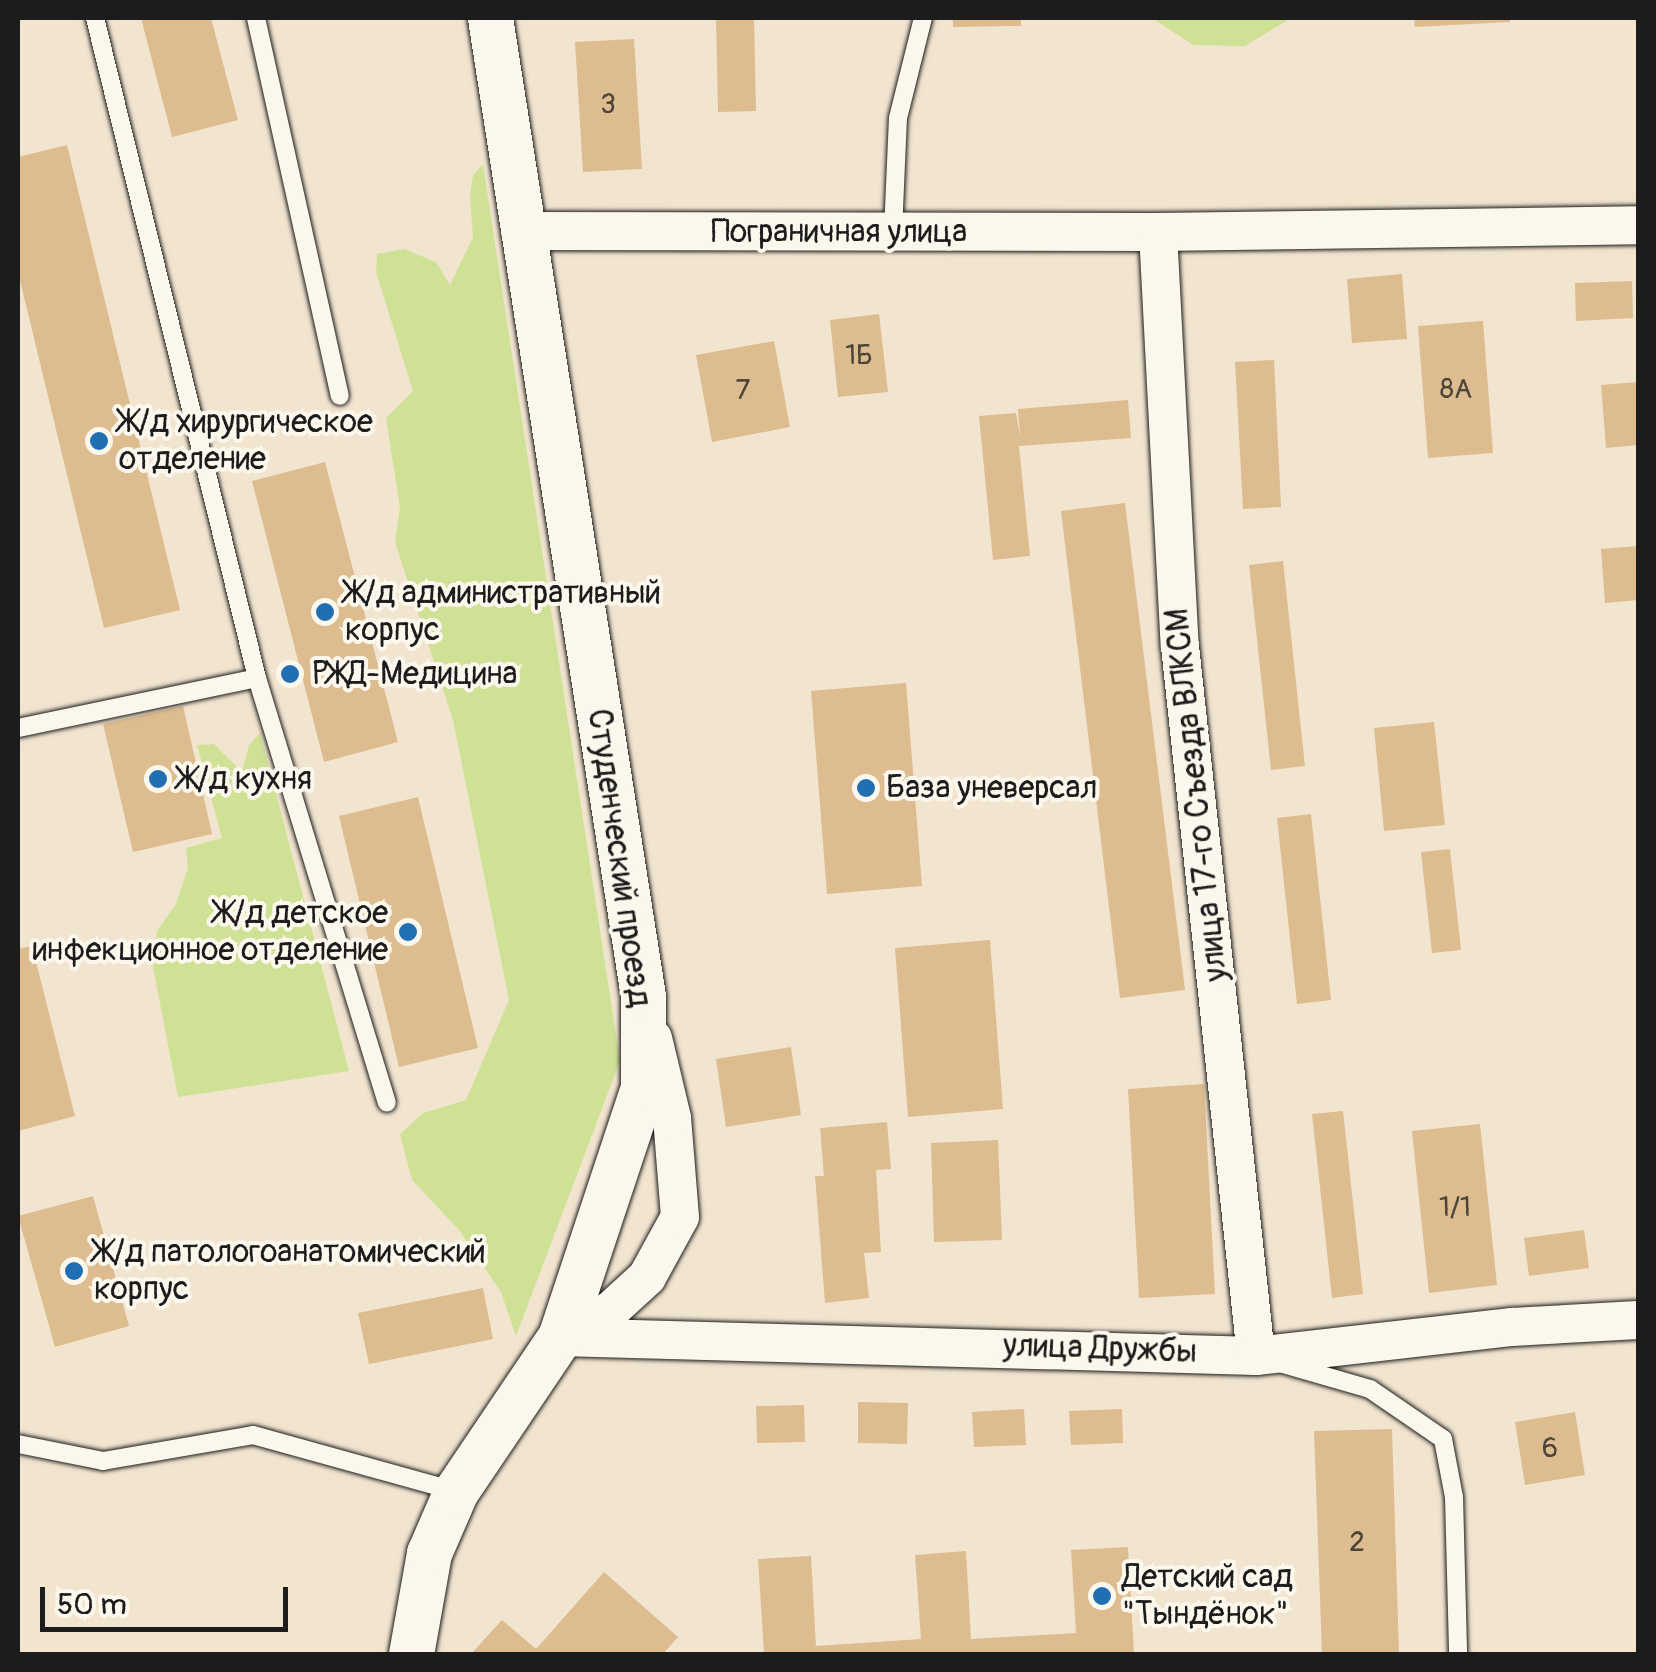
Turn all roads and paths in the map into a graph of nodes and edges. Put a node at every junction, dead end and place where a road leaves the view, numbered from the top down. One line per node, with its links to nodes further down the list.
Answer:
1 (96, 18): 10 (lane)
2 (256, 18): 9 (lane)
3 (490, 18): 6 (street, Студенческий проезд)
4 (922, 18): 7 (lane)
5 (1638, 225): 8 (street, Пограничная улица)
6 (520, 231): 7 (street, Пограничная улица); 12 (street, Студенческий проезд)
7 (893, 232): 8 (street, Пограничная улица)
8 (1158, 232): 16 (street, улица 17-го Съезда ВЛКСМ)
9 (340, 396)
10 (258, 678): 11 (lane); 13 (lane)
11 (18, 728)
12 (643, 996): 15 (street, Студенческий проезд); 15 (street)
13 (387, 1103)
14 (1638, 1320): 16 (street, улица Дружбы)
15 (560, 1337): 16 (street, улица Дружбы); 18 (street, Студенческий проезд)
16 (1256, 1356): 20 (lane)
17 (18, 1444): 18 (lane)
18 (456, 1491): 19 (street, Студенческий проезд)
19 (410, 1654)
20 (1458, 1654)

